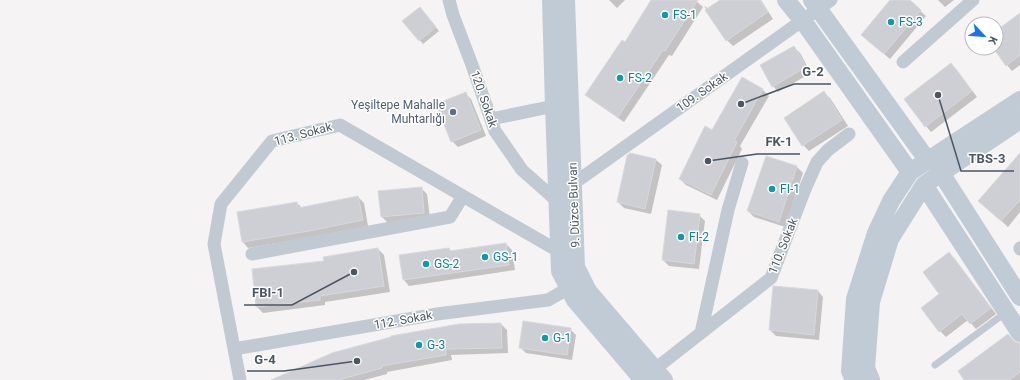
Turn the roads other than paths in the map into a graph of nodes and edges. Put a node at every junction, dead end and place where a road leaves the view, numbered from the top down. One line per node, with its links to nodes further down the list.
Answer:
1 (449, 0): 11 (street, 120. Sokak)
2 (551, 0): 10 (main road, 9. Düzce Bulvarı)
3 (566, 0): 17 (main road, 9. Düzce Bulvarı)
4 (786, 0): 7 (main road)
5 (973, 0): 8 (street)
6 (821, 3): 7 (street, 109. Sokak); 15 (main road)
7 (803, 21): 16 (main road); 17 (street, 109. Sokak)
8 (903, 62)
9 (1020, 100): 15 (main road)
10 (554, 106): 11 (street); 20 (main road, 9. Düzce Bulvarı)
11 (491, 119): 20 (street, 120. Sokak)
12 (1020, 120): 15 (main road)
13 (849, 134): 26 (street, 110. Sokak)
14 (742, 163): 26 (street)
15 (935, 167): 16 (main road); 18 (main road); 24 (main road)
16 (910, 172): 32 (main road)
17 (573, 184): 30 (main road, 9. Düzce Bulvarı)
18 (924, 185): 25 (main road); 33 (main road)
19 (463, 196): 21 (street, 113. Sokak); 22 (street); 28 (street, 113. Sokak)
20 (558, 201): 21 (main road, 9. Düzce Bulvarı)
21 (560, 252): 23 (main road, 9. Düzce Bulvarı)
22 (252, 254)
23 (569, 288): 28 (street, 112. Sokak); 30 (main road, 9. Düzce Bulvarı)
24 (1020, 298)
25 (1006, 312): 27 (main road); 29 (lane)
26 (701, 333): 30 (street, 110. Sokak)
27 (1020, 333)
28 (234, 349): 31 (street, 113. Sokak)
29 (935, 364)
30 (654, 376)
31 (240, 380)
32 (854, 380)
33 (871, 380)

